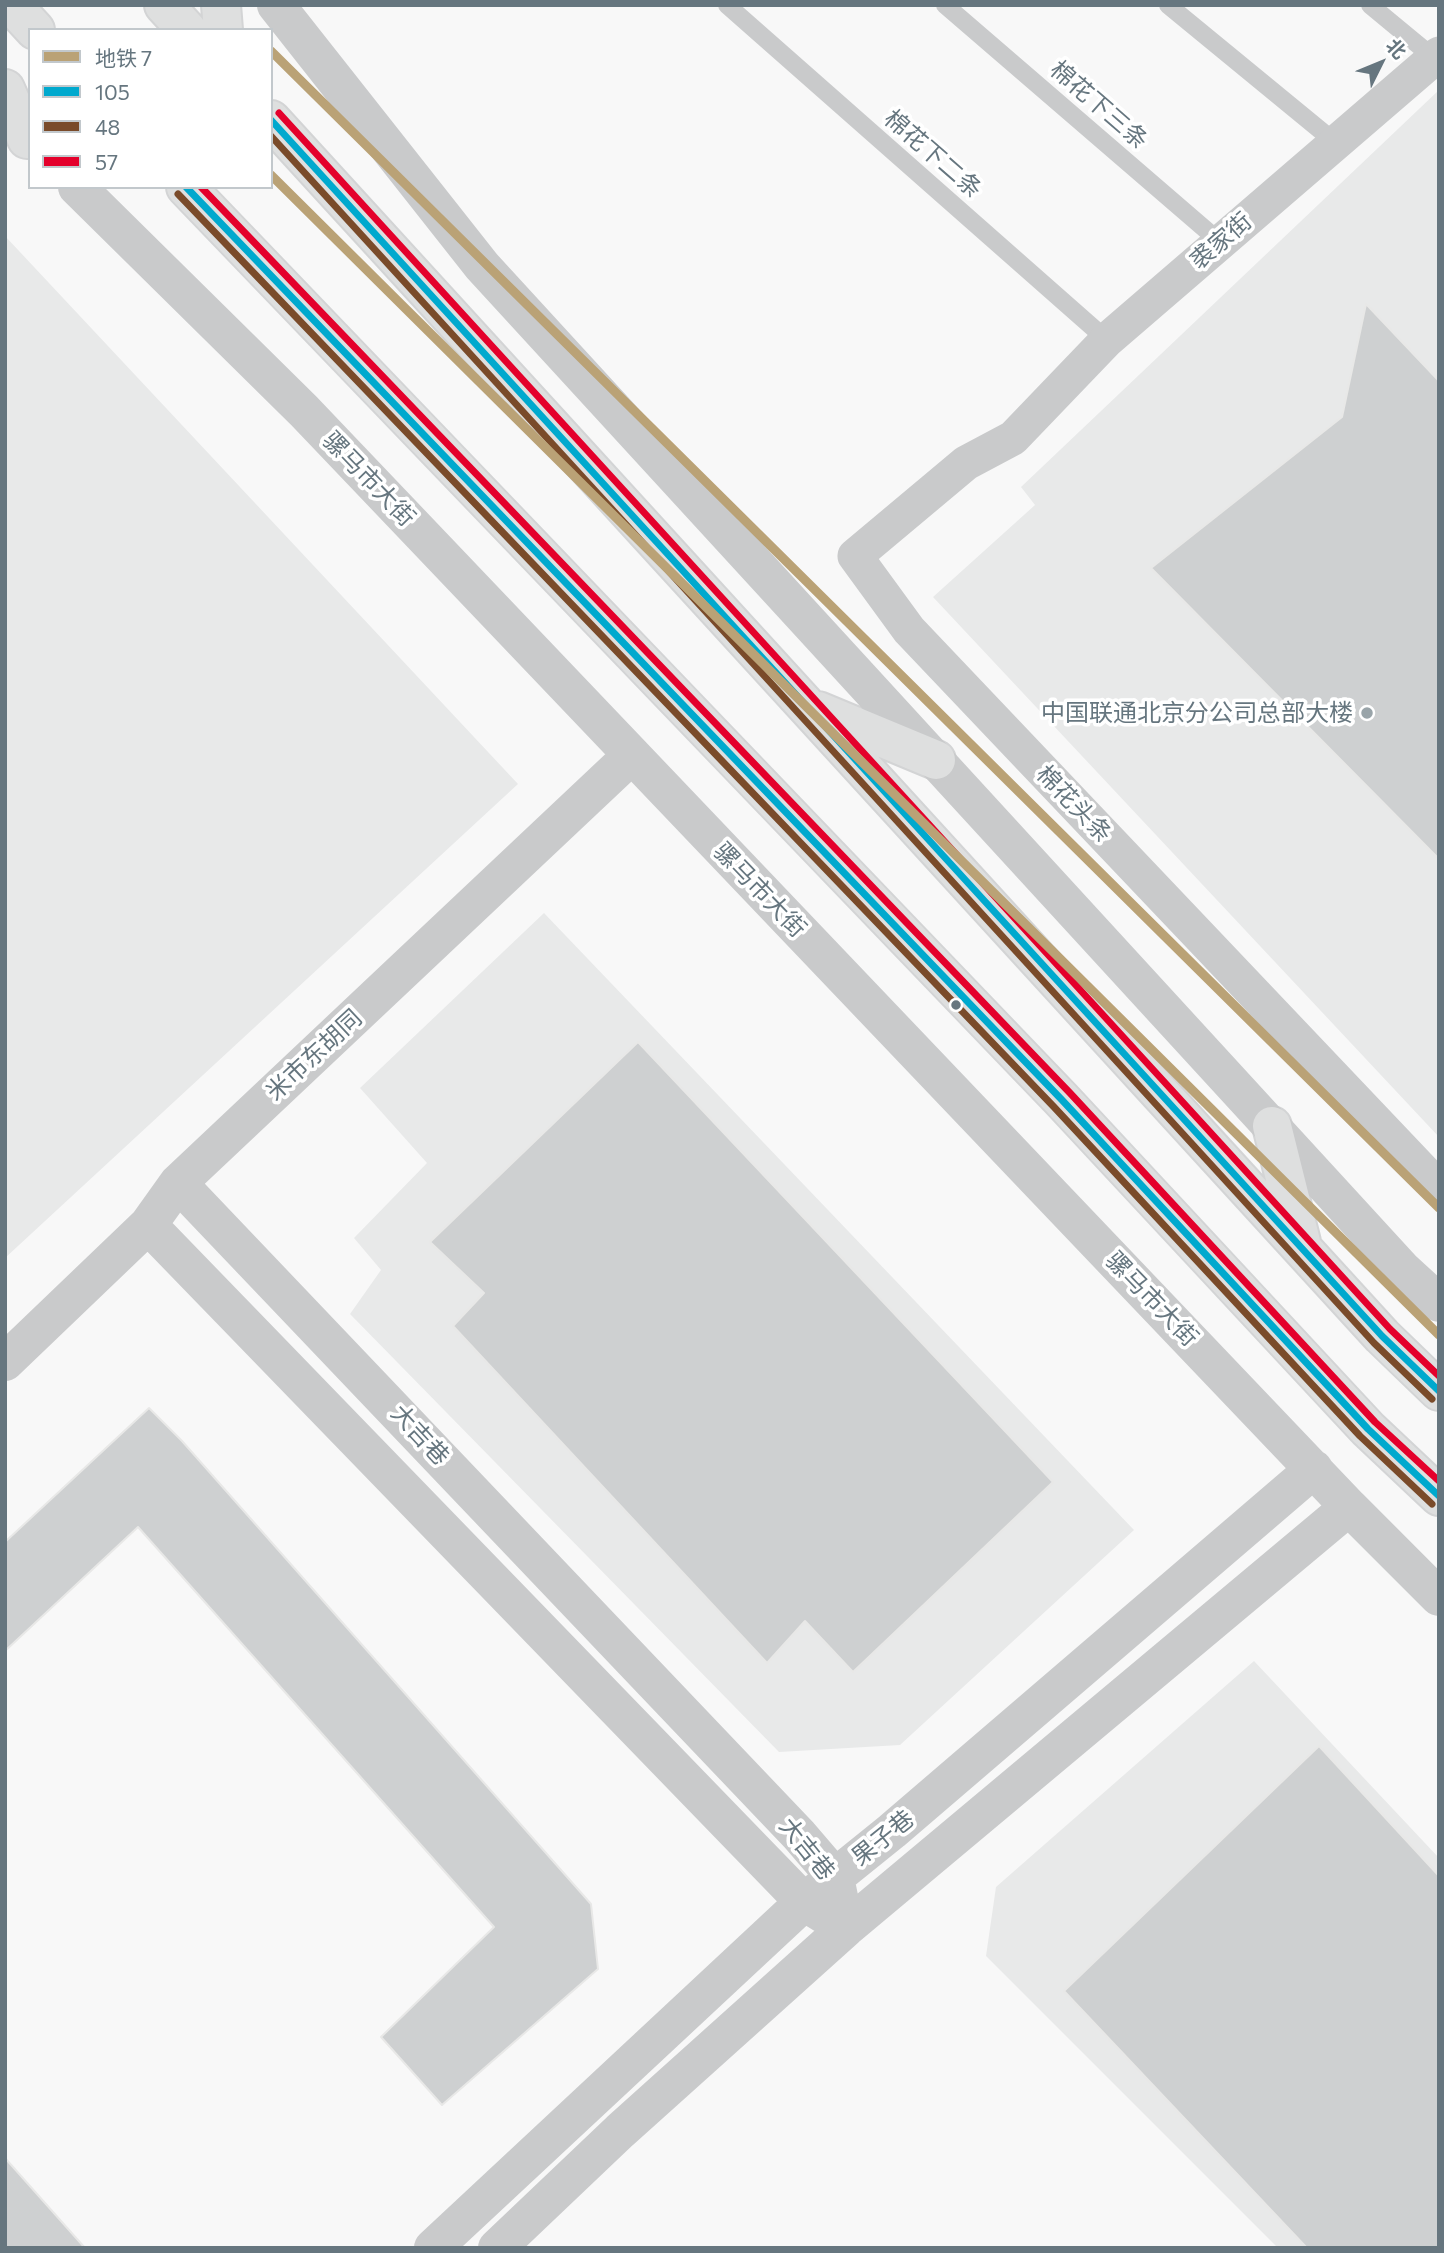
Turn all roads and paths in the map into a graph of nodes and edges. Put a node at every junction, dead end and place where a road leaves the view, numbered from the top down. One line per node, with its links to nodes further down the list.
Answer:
1 (12, 5): 9 (main road)
2 (164, 5): 10 (main road)
3 (222, 5): 11 (main road)
4 (276, 5): 24 (street)
5 (727, 5): 20 (lane, 棉花下二条)
6 (945, 5): 19 (lane, 棉花下三条)
7 (1168, 5): 16 (lane)
8 (1370, 5): 12 (lane)
9 (33, 28)
10 (185, 28)
11 (223, 28)
12 (1437, 56): 16 (street, 裘家街)
13 (5, 89): 15 (main road)
14 (273, 122): 22 (main road)
15 (21, 132)
16 (1336, 143): 19 (street, 裘家街)
17 (78, 189): 23 (street, 骡马市大街)
18 (188, 189): 34 (main road)
19 (1220, 242): 20 (street, 裘家街)
20 (1107, 340): 21 (street, 裘家街)
21 (1013, 438): 27 (street, 棉花头条)
22 (807, 707): 24 (main road); 29 (main road)
23 (632, 755): 26 (street, 米市东胡同); 33 (street, 骡马市大街)
24 (936, 760): 25 (street)
25 (1272, 1126): 29 (main road); 30 (street)
26 (178, 1183): 28 (street, 米市东胡同); 37 (street, 大吉巷)
27 (1439, 1188)
28 (148, 1225): 31 (street, 米市东胡同); 38 (street, 大吉巷)
29 (1302, 1248): 32 (main road)
30 (1439, 1303)
31 (5, 1362)
32 (1439, 1391)
33 (1314, 1469): 35 (street, 骡马市大街); 37 (street, 果子巷)
34 (1439, 1496)
35 (1349, 1507): 36 (street, 骡马市大街); 39 (street, 果子巷)
36 (1439, 1597)
37 (835, 1877): 38 (street, 果子巷); 39 (street, 大吉巷)
38 (804, 1902): 39 (street, 大吉巷); 40 (street, 果子巷)
39 (846, 1928): 41 (street, 果子巷)
40 (433, 2248)
41 (497, 2248)

